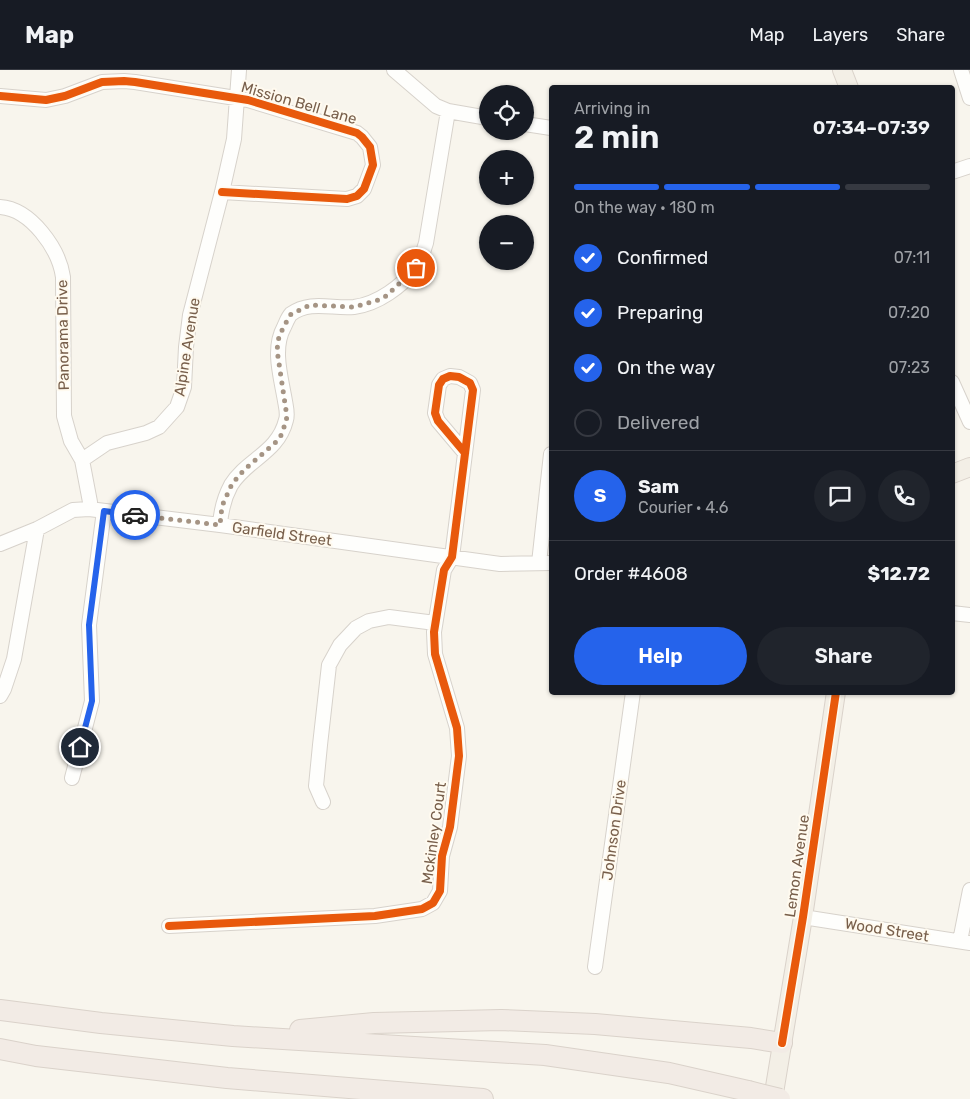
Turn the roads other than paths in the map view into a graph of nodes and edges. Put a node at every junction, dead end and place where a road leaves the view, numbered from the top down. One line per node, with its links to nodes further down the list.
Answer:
1 (239, 70): 7 (street, Alpine Avenue)
2 (394, 70): 9 (street)
3 (842, 70): 5 (main road)
4 (961, 70): 8 (street)
5 (847, 85)
6 (0, 96): 7 (street, Mission Bell Lane)
7 (238, 98): 15 (street, Alpine Avenue); 15 (street, Mission Bell Lane)
8 (970, 98)
9 (448, 111): 10 (street); 26 (street)
10 (479, 116)
11 (534, 125): 12 (street)
12 (549, 128)
13 (970, 166): 14 (street)
14 (955, 171)
15 (222, 192): 20 (street, Alpine Avenue)
16 (0, 208): 20 (street, Panorama Drive)
17 (955, 389): 18 (street)
18 (970, 422)
19 (465, 453): 19 (street); 29 (street)
20 (82, 460): 24 (street)
21 (970, 466): 22 (main road)
22 (955, 473)
23 (549, 490): 30 (street)
24 (89, 509): 25 (street, Garfield Street); 27 (street, Garfield Street)
25 (104, 511): 26 (street, Garfield Street); 39 (street)
26 (220, 525): 29 (street, Garfield Street)
27 (37, 529): 28 (street, Garfield Street); 34 (street)
28 (0, 544)
29 (452, 558): 30 (street, Garfield Street); 33 (street)
30 (545, 563)
31 (955, 613): 32 (street)
32 (970, 615)
33 (435, 623): 40 (street); 43 (street, Mckinley Court)
34 (14, 659): 35 (street); 38 (street)
35 (0, 665)
36 (633, 695): 45 (street, Johnson Drive)
37 (836, 695): 42 (main road, Lemon Avenue)
38 (0, 696)
39 (72, 778)
40 (323, 802)
41 (970, 890): 44 (street)
42 (803, 917): 44 (street, Wood Street); 48 (main road, Lemon Avenue)
43 (169, 926)
44 (965, 942)
45 (595, 967)
46 (0, 1010): 47 (highway)
47 (233, 1036): 48 (highway); 54 (highway, bridge)
48 (782, 1042): 53 (main road, Lemon Avenue)
49 (0, 1049): 50 (highway)
50 (227, 1078): 51 (highway); 52 (highway)
51 (315, 1099)
52 (483, 1099)
53 (773, 1099)
54 (780, 1099)

